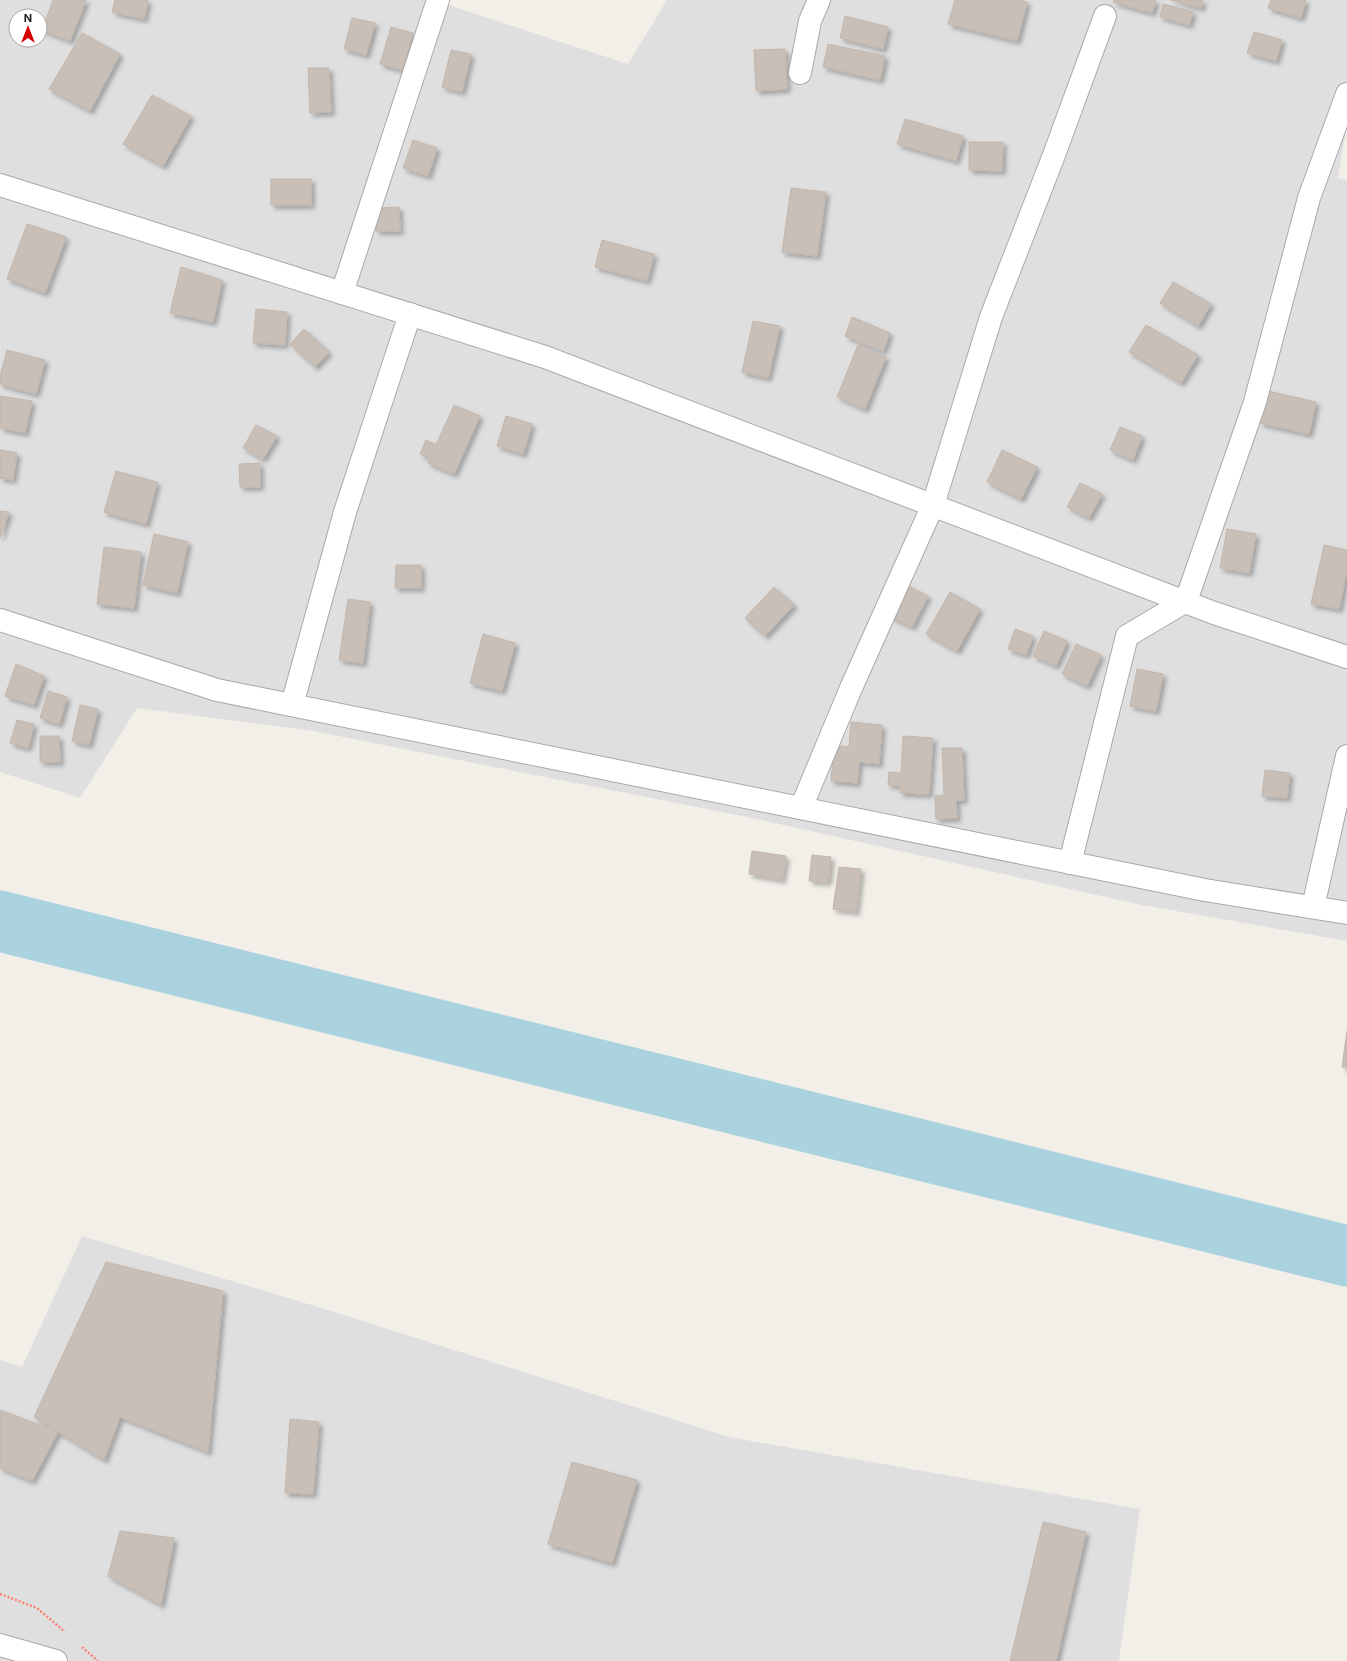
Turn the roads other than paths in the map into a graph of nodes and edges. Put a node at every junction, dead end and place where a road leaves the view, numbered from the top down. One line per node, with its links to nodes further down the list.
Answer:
1 (438, 0): 7 (street)
2 (819, 0): 4 (street)
3 (1105, 16): 9 (street)
4 (800, 73)
5 (1347, 94): 10 (street)
6 (0, 184): 7 (street)
7 (342, 292): 8 (street)
8 (410, 314): 9 (street); 13 (street)
9 (932, 505): 10 (street); 15 (street)
10 (1186, 601): 12 (street); 16 (street)
11 (0, 620): 13 (street)
12 (1347, 657)
13 (292, 705): 15 (street)
14 (1347, 756): 17 (street)
15 (801, 808): 16 (street)
16 (1070, 863): 17 (street)
17 (1312, 907): 18 (street)
18 (1347, 913)
19 (0, 1646): 20 (street)
20 (56, 1661)

